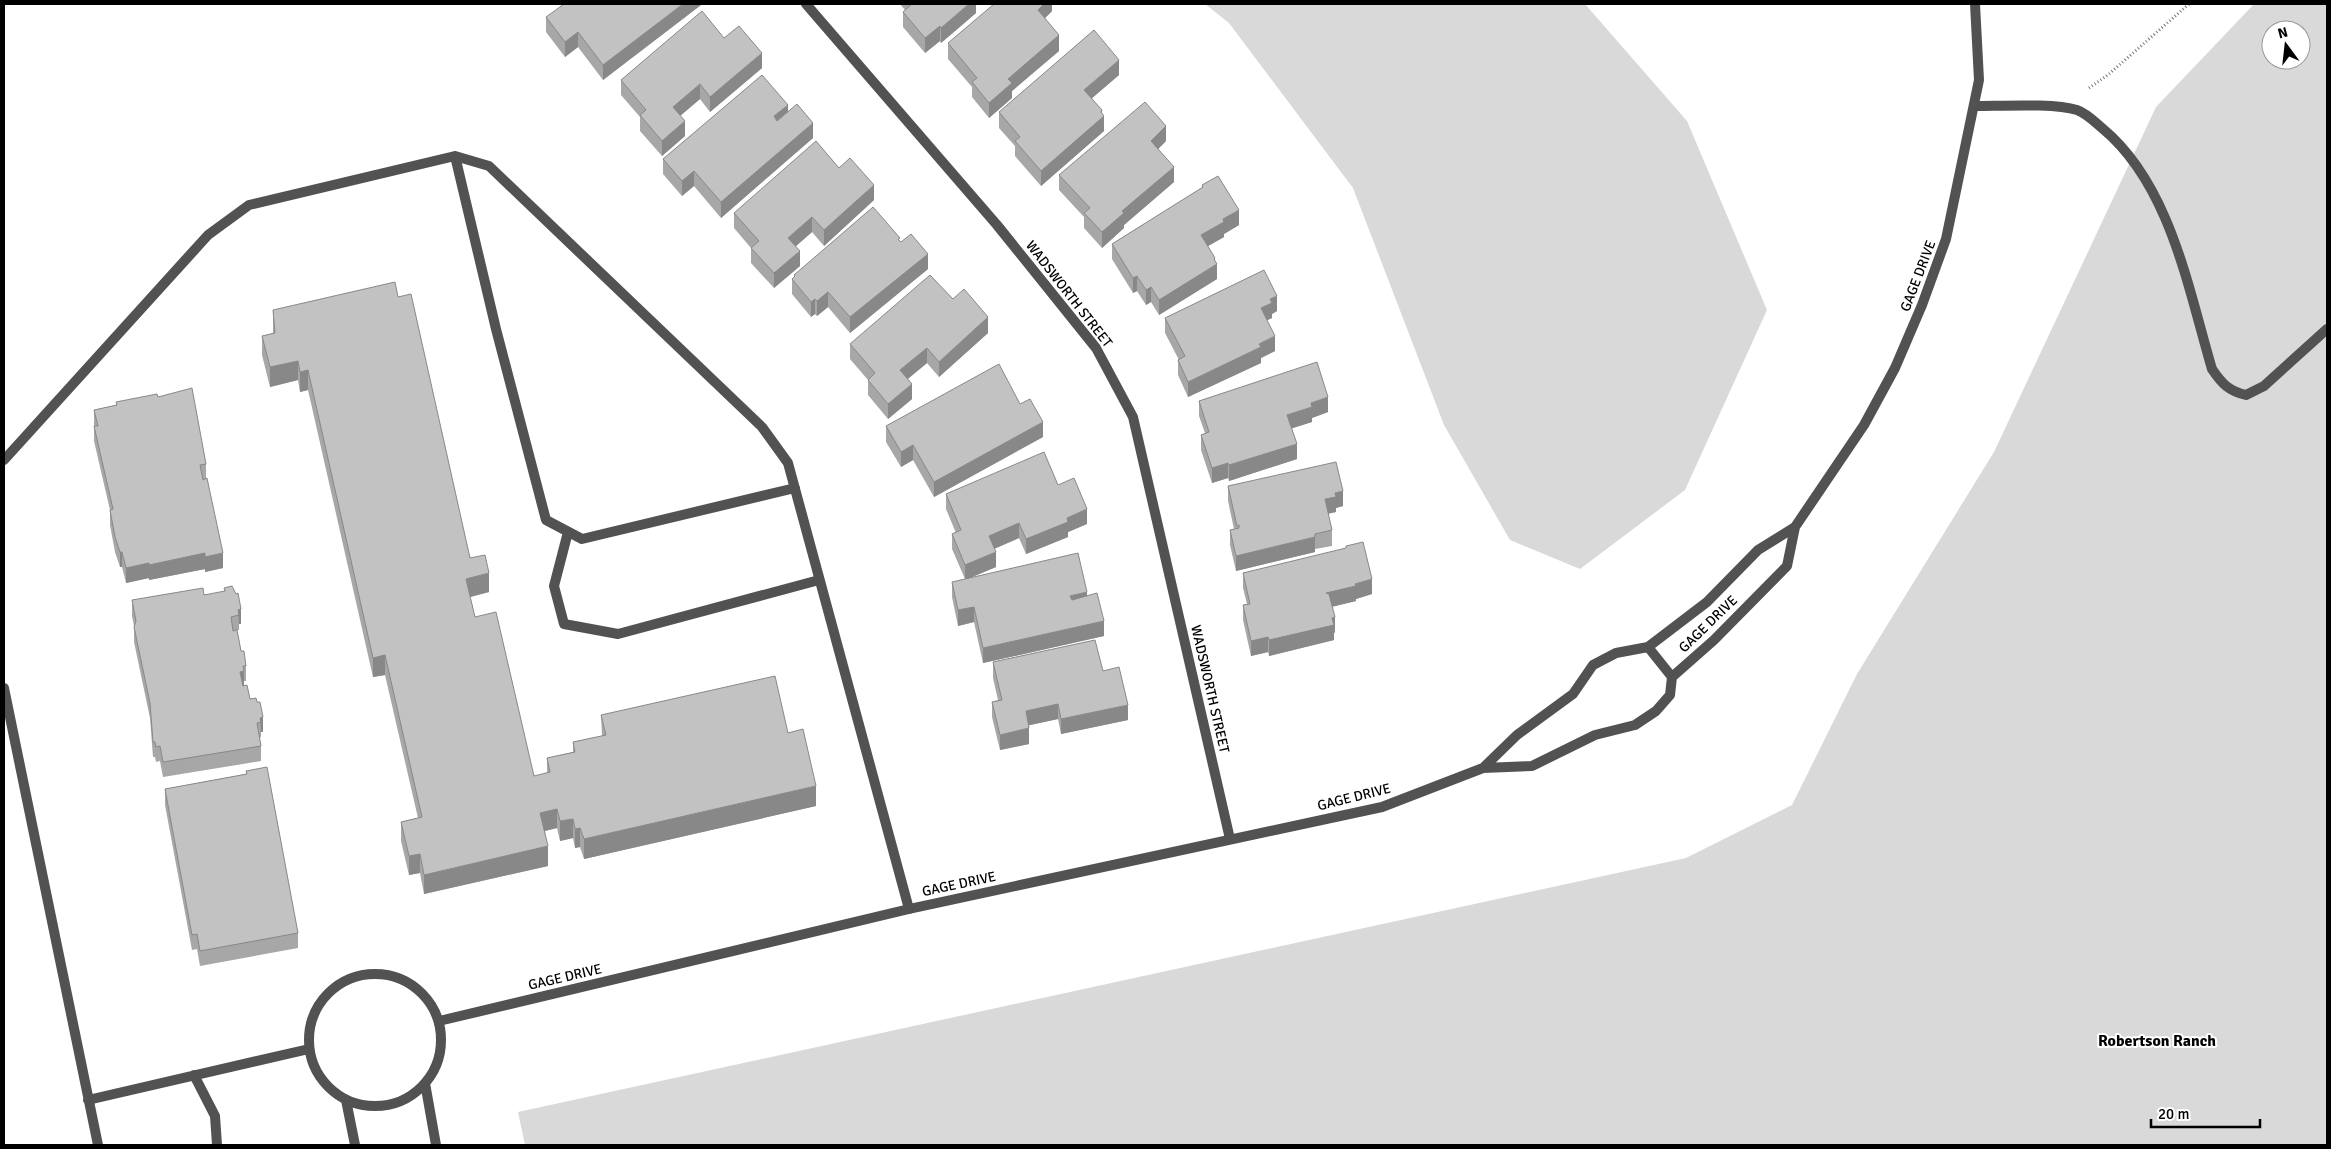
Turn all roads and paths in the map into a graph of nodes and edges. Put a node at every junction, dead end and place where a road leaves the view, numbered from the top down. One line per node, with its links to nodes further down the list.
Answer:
1 (806, 4): 17 (street, WADSWORTH STREET)
2 (1975, 4): 4 (street, GAGE DRIVE)
3 (2189, 4): 5 (path)
4 (1975, 106): 5 (street); 10 (street, GAGE DRIVE)
5 (2053, 107): 7 (street)
6 (455, 156): 8 (street); 9 (street); 11 (street)
7 (2327, 330)
8 (4, 460)
9 (795, 488): 11 (street); 12 (street)
10 (1795, 527): 13 (street, GAGE DRIVE); 14 (street, GAGE DRIVE)
11 (568, 532): 12 (street)
12 (819, 580): 18 (street)
13 (1648, 647): 14 (street); 16 (street, GAGE DRIVE)
14 (1672, 676): 16 (street, GAGE DRIVE)
15 (4, 693): 23 (street)
16 (1483, 768): 17 (street, GAGE DRIVE)
17 (1230, 839): 18 (street, GAGE DRIVE)
18 (909, 909): 19 (street, GAGE DRIVE)
19 (439, 1021): 20 (street); 22 (street)
20 (309, 1049): 21 (street); 24 (street)
21 (194, 1075): 23 (street); 26 (street)
22 (425, 1083): 24 (street); 28 (street)
23 (88, 1100): 25 (street)
24 (346, 1100): 27 (street)
25 (98, 1145)
26 (217, 1145)
27 (355, 1145)
28 (436, 1145)

